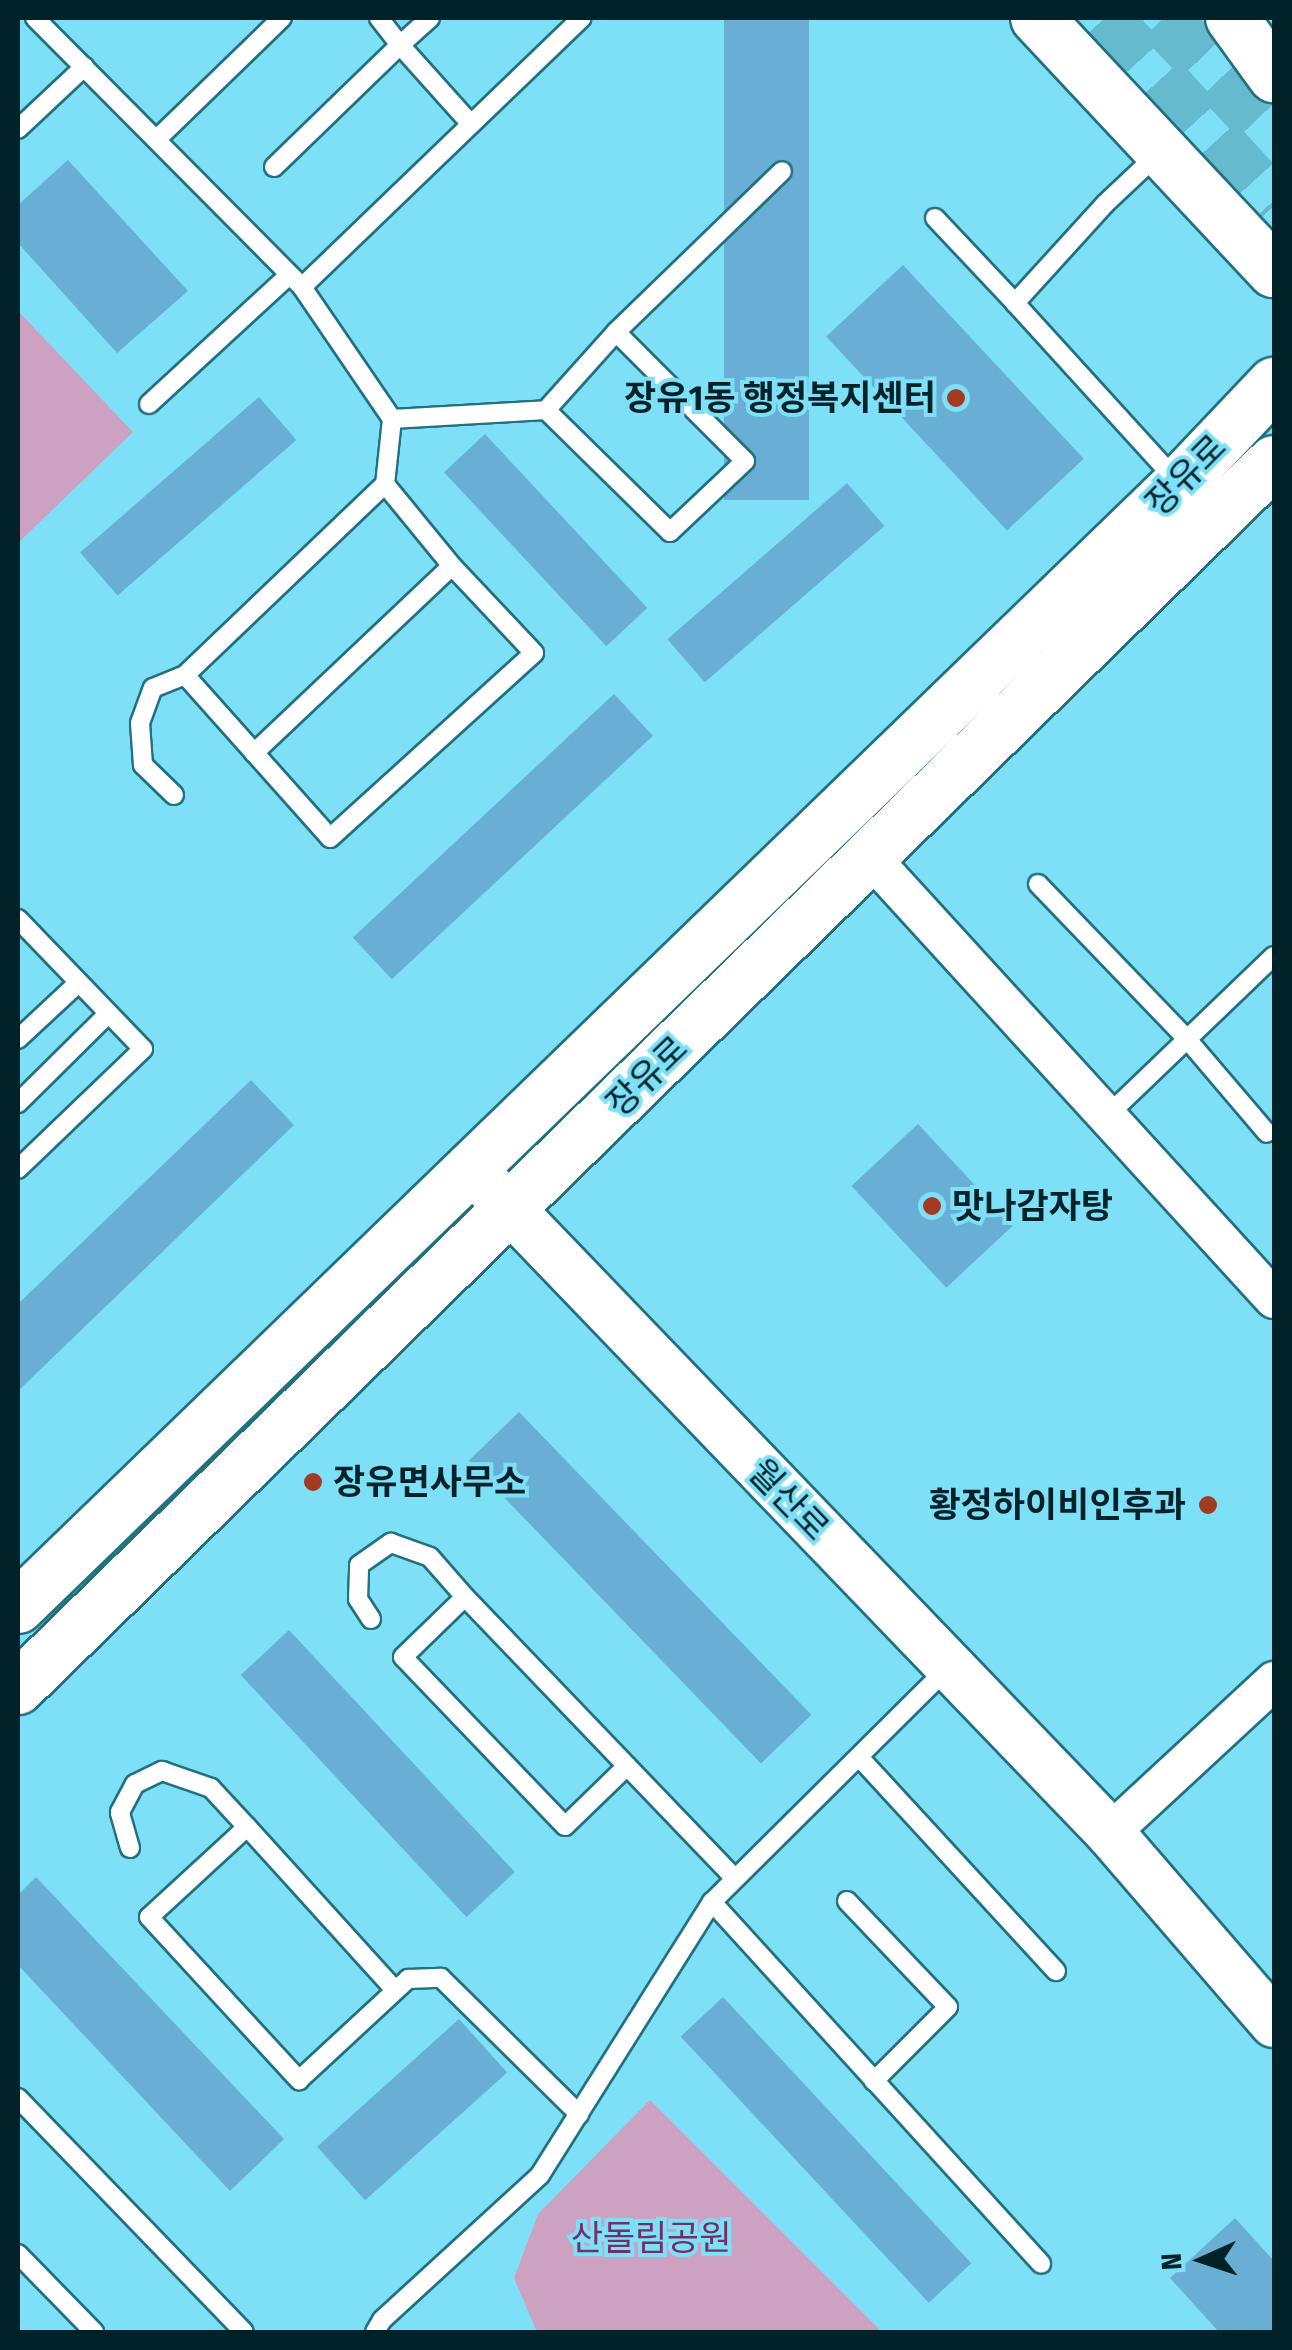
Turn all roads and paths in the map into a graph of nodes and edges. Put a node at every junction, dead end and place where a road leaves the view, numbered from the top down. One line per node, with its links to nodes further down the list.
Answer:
1 (35, 18): 9 (lane)
2 (282, 18): 13 (lane)
3 (378, 18): 8 (lane)
4 (430, 18): 8 (lane)
5 (582, 18): 11 (lane)
6 (1232, 18): 10 (main road)
7 (1060, 23): 14 (main road)
8 (400, 45): 11 (lane); 15 (lane)
9 (84, 67): 12 (lane); 13 (lane)
10 (1274, 76)
11 (470, 124): 19 (lane)
12 (18, 129)
13 (157, 139): 19 (lane)
14 (1162, 150): 18 (main road); 20 (lane)
15 (274, 167)
16 (782, 172): 21 (lane)
17 (935, 218): 20 (lane)
18 (1274, 271)
19 (295, 282): 23 (lane); 25 (lane)
20 (1015, 303): 27 (lane)
21 (616, 332): 24 (lane); 24 (lane)
22 (1274, 384): 27 (main road, 장유로)
23 (149, 404)
24 (546, 410): 25 (lane)
25 (392, 419): 28 (lane)
26 (1274, 462): 33 (main road, 장유로)
27 (1180, 483): 44 (main road, 장유로)
28 (384, 484): 29 (lane); 30 (lane)
29 (452, 566): 31 (lane); 31 (lane)
30 (185, 675): 31 (lane); 32 (lane)
31 (254, 753)
32 (174, 794)
33 (872, 859): 42 (street); 46 (main road, 장유로)
34 (1038, 884): 40 (lane)
35 (18, 920): 37 (lane)
36 (1274, 956): 40 (lane)
37 (78, 983): 38 (lane); 39 (lane)
38 (108, 1014): 41 (lane); 45 (lane)
39 (18, 1039)
40 (1187, 1039): 42 (lane); 43 (lane)
41 (18, 1103)
42 (1107, 1116): 47 (street)
43 (1266, 1133)
44 (470, 1167): 46 (street, 월산로); 49 (main road, 장유로)
45 (18, 1169)
46 (511, 1210): 51 (street, 월산로); 53 (main road, 장유로)
47 (1274, 1299)
48 (465, 1597): 50 (lane); 55 (lane); 55 (lane)
49 (18, 1607)
50 (371, 1619)
51 (949, 1666): 54 (lane); 57 (street, 월산로)
52 (1274, 1681): 57 (street)
53 (18, 1688)
54 (859, 1756): 59 (lane); 62 (lane)
55 (626, 1766): 59 (lane)
56 (247, 1828): 58 (lane); 63 (lane); 63 (lane)
57 (1110, 1834): 64 (street, 월산로)
58 (130, 1848)
59 (735, 1879): 61 (lane)
60 (847, 1901): 65 (lane)
61 (712, 1902): 65 (lane); 67 (lane)
62 (1056, 1971)
63 (395, 1990): 67 (lane)
64 (1274, 2023)
65 (874, 2081): 69 (lane)
66 (18, 2098): 71 (lane)
67 (579, 2114): 72 (lane)
68 (18, 2254): 70 (lane)
69 (1041, 2264)
70 (94, 2332)
71 (244, 2332)
72 (375, 2332)

